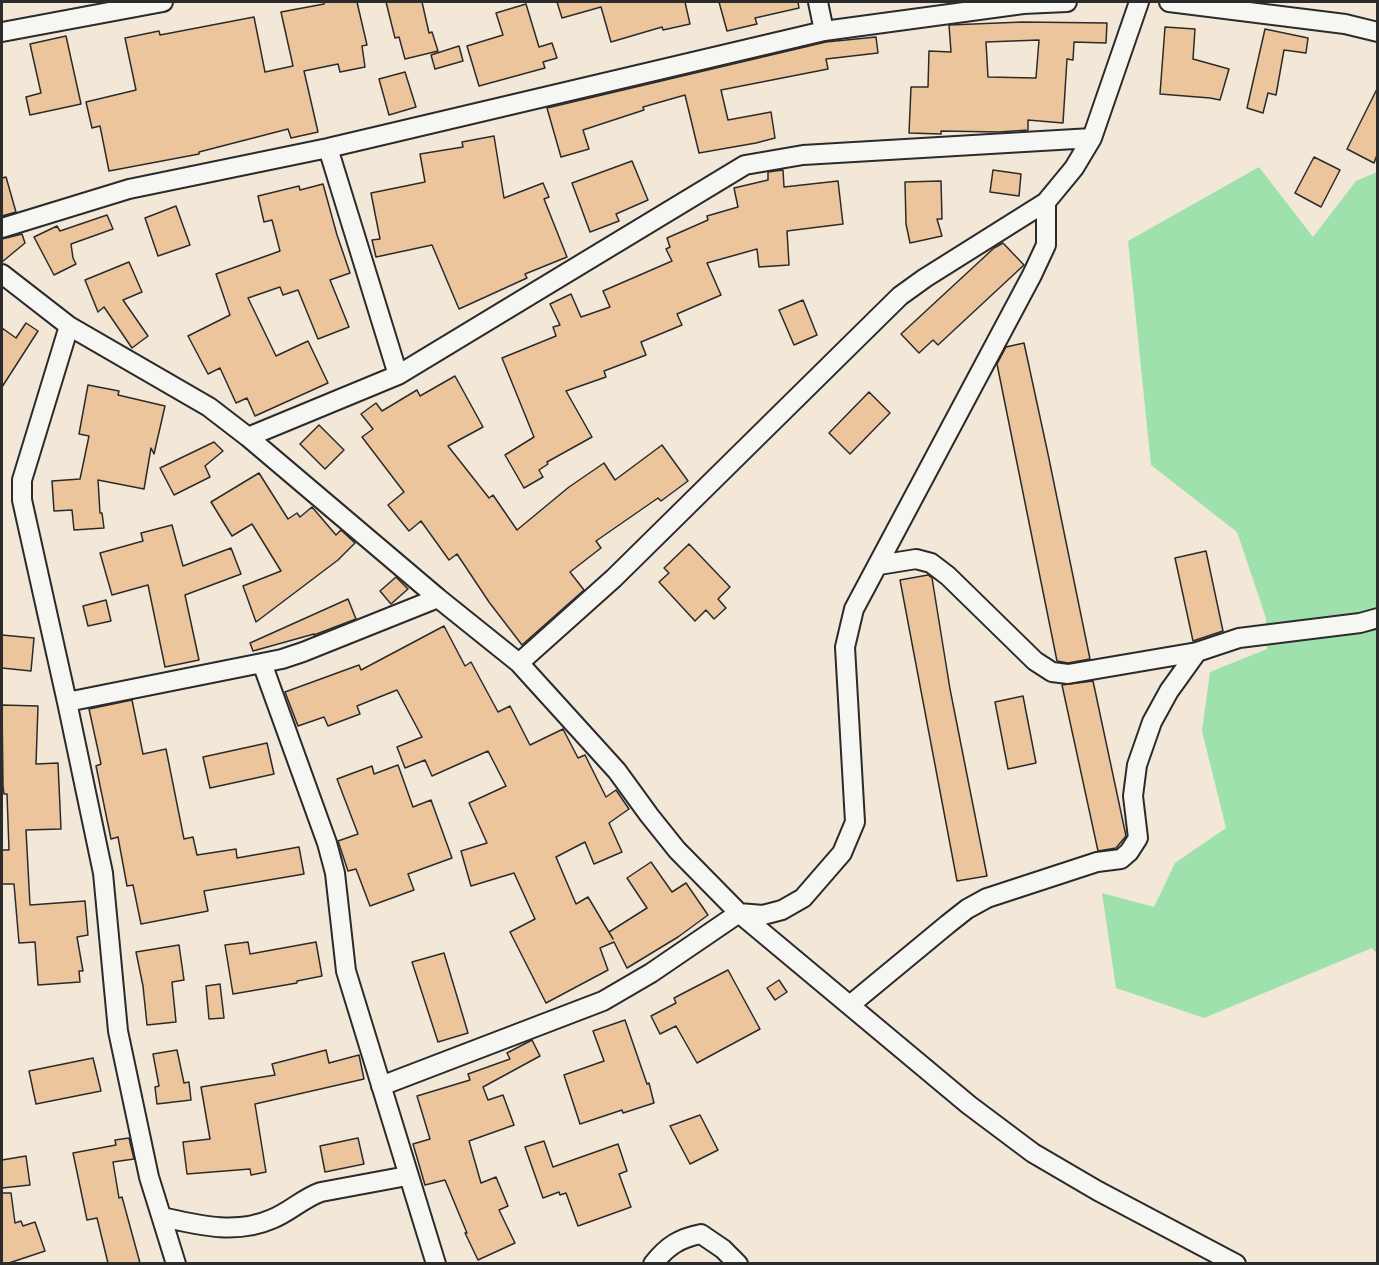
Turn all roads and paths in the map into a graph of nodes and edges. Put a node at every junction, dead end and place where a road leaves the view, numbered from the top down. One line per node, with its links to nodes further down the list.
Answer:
1 (163, 2): 9 (street)
2 (818, 2): 7 (street)
3 (1067, 2): 6 (street)
4 (1139, 2): 10 (street)
5 (1168, 2): 8 (street)
6 (1023, 3): 7 (street)
7 (824, 31): 11 (street)
8 (1377, 32)
9 (2, 33)
10 (1092, 138): 12 (street); 16 (street)
11 (328, 148): 13 (street); 16 (street)
12 (1046, 202): 18 (street); 23 (street)
13 (2, 228)
14 (2, 274): 15 (street)
15 (69, 326): 17 (street); 24 (street)
16 (398, 375): 17 (street)
17 (248, 437): 19 (street)
18 (879, 565): 21 (street); 25 (street)
19 (438, 598): 22 (street); 23 (street)
20 (1377, 618): 21 (street)
21 (1197, 652): 26 (street)
22 (262, 663): 24 (street); 27 (street)
23 (519, 663): 25 (street)
24 (67, 702): 29 (street)
25 (740, 913): 26 (street); 27 (street)
26 (850, 1005): 34 (street)
27 (381, 1086): 28 (street)
28 (407, 1176): 29 (street); 31 (street)
29 (162, 1217): 30 (street)
30 (176, 1263)
31 (436, 1263)
32 (653, 1263): 33 (street)
33 (738, 1263)
34 (1236, 1263)

